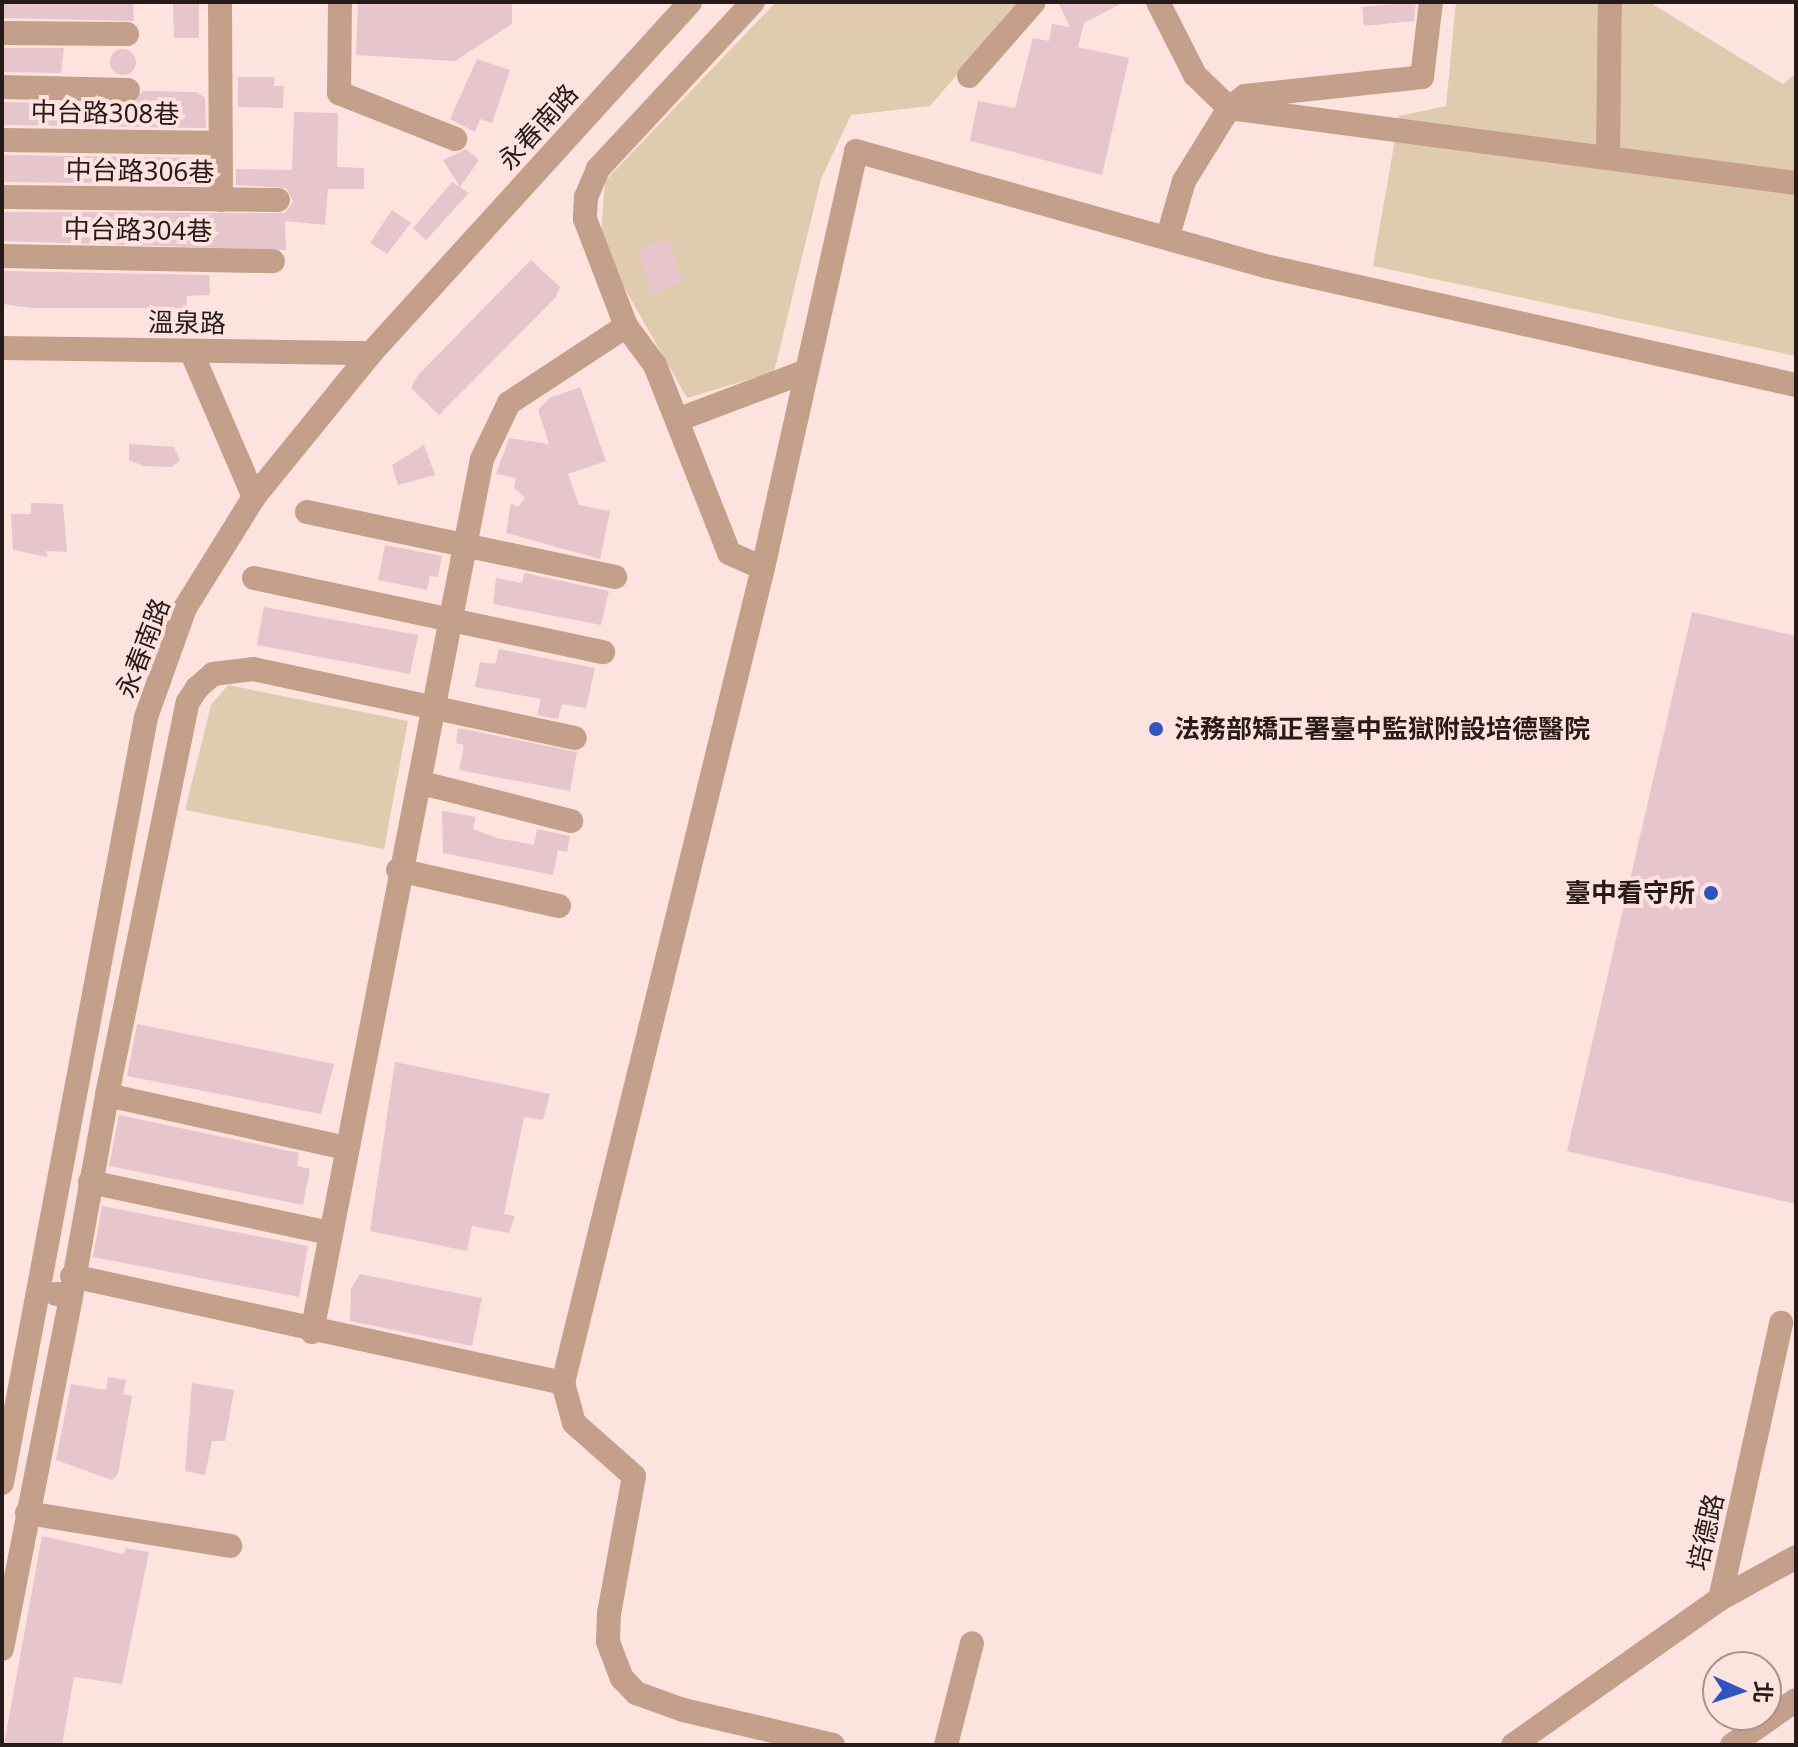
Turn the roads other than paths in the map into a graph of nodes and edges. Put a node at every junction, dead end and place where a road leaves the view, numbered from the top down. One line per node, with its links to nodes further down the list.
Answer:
1 (220, 2): 21 (street)
2 (340, 2): 15 (street)
3 (690, 2): 29 (street, 永春南路)
4 (753, 2): 26 (street)
5 (1034, 2): 11 (street)
6 (1158, 2): 14 (street)
7 (1431, 2): 14 (street)
8 (1610, 2): 18 (street)
9 (2, 33): 10 (street)
10 (127, 34)
11 (969, 76)
12 (2, 87): 13 (street)
13 (128, 90)
14 (1229, 108): 18 (street); 23 (street)
15 (455, 139)
16 (2, 140): 17 (street, 中台路308巷)
17 (207, 143)
18 (1608, 156): 19 (street)
19 (1796, 183)
20 (2, 197): 21 (street, 中台路306巷)
21 (221, 200): 22 (street, 中台路306巷)
22 (278, 200)
23 (1168, 236): 30 (street); 31 (street)
24 (2, 256): 25 (street, 中台路304巷)
25 (273, 261)
26 (626, 326): 32 (street); 35 (street)
27 (2, 348): 28 (street, 溫泉路)
28 (191, 351): 29 (street, 溫泉路); 33 (street)
29 (371, 353): 33 (street, 永春南路)
30 (804, 372): 32 (street); 36 (street)
31 (1796, 385)
32 (677, 420): 36 (street)
33 (254, 497): 52 (street, 永春南路)
34 (307, 512): 35 (street)
35 (462, 544): 37 (street); 39 (street)
36 (763, 568): 55 (street)
37 (615, 577)
38 (254, 578): 39 (street)
39 (450, 618): 40 (street); 41 (street)
40 (603, 652)
41 (430, 707): 42 (street); 43 (street); 47 (street)
42 (575, 738)
43 (422, 783): 44 (street); 45 (street)
44 (571, 821)
45 (398, 870): 46 (street); 48 (street)
46 (559, 906)
47 (107, 1095): 48 (street); 49 (street)
48 (347, 1148): 50 (street)
49 (90, 1182): 50 (street); 51 (street)
50 (330, 1233): 54 (street)
51 (72, 1286): 52 (street); 54 (street); 57 (street)
52 (38, 1290): 56 (street, 永春南路)
53 (1781, 1323): 60 (street, 培德路)
54 (312, 1332): 55 (street)
55 (563, 1383): 64 (street)
56 (2, 1483)
57 (27, 1513): 58 (street); 62 (street)
58 (230, 1546)
59 (1796, 1557): 60 (street)
60 (1720, 1599): 66 (street, 培德路)
61 (972, 1643): 65 (street)
62 (2, 1649)
63 (1796, 1700): 67 (street)
64 (833, 1745)
65 (946, 1745)
66 (1513, 1745)
67 (1732, 1745)

